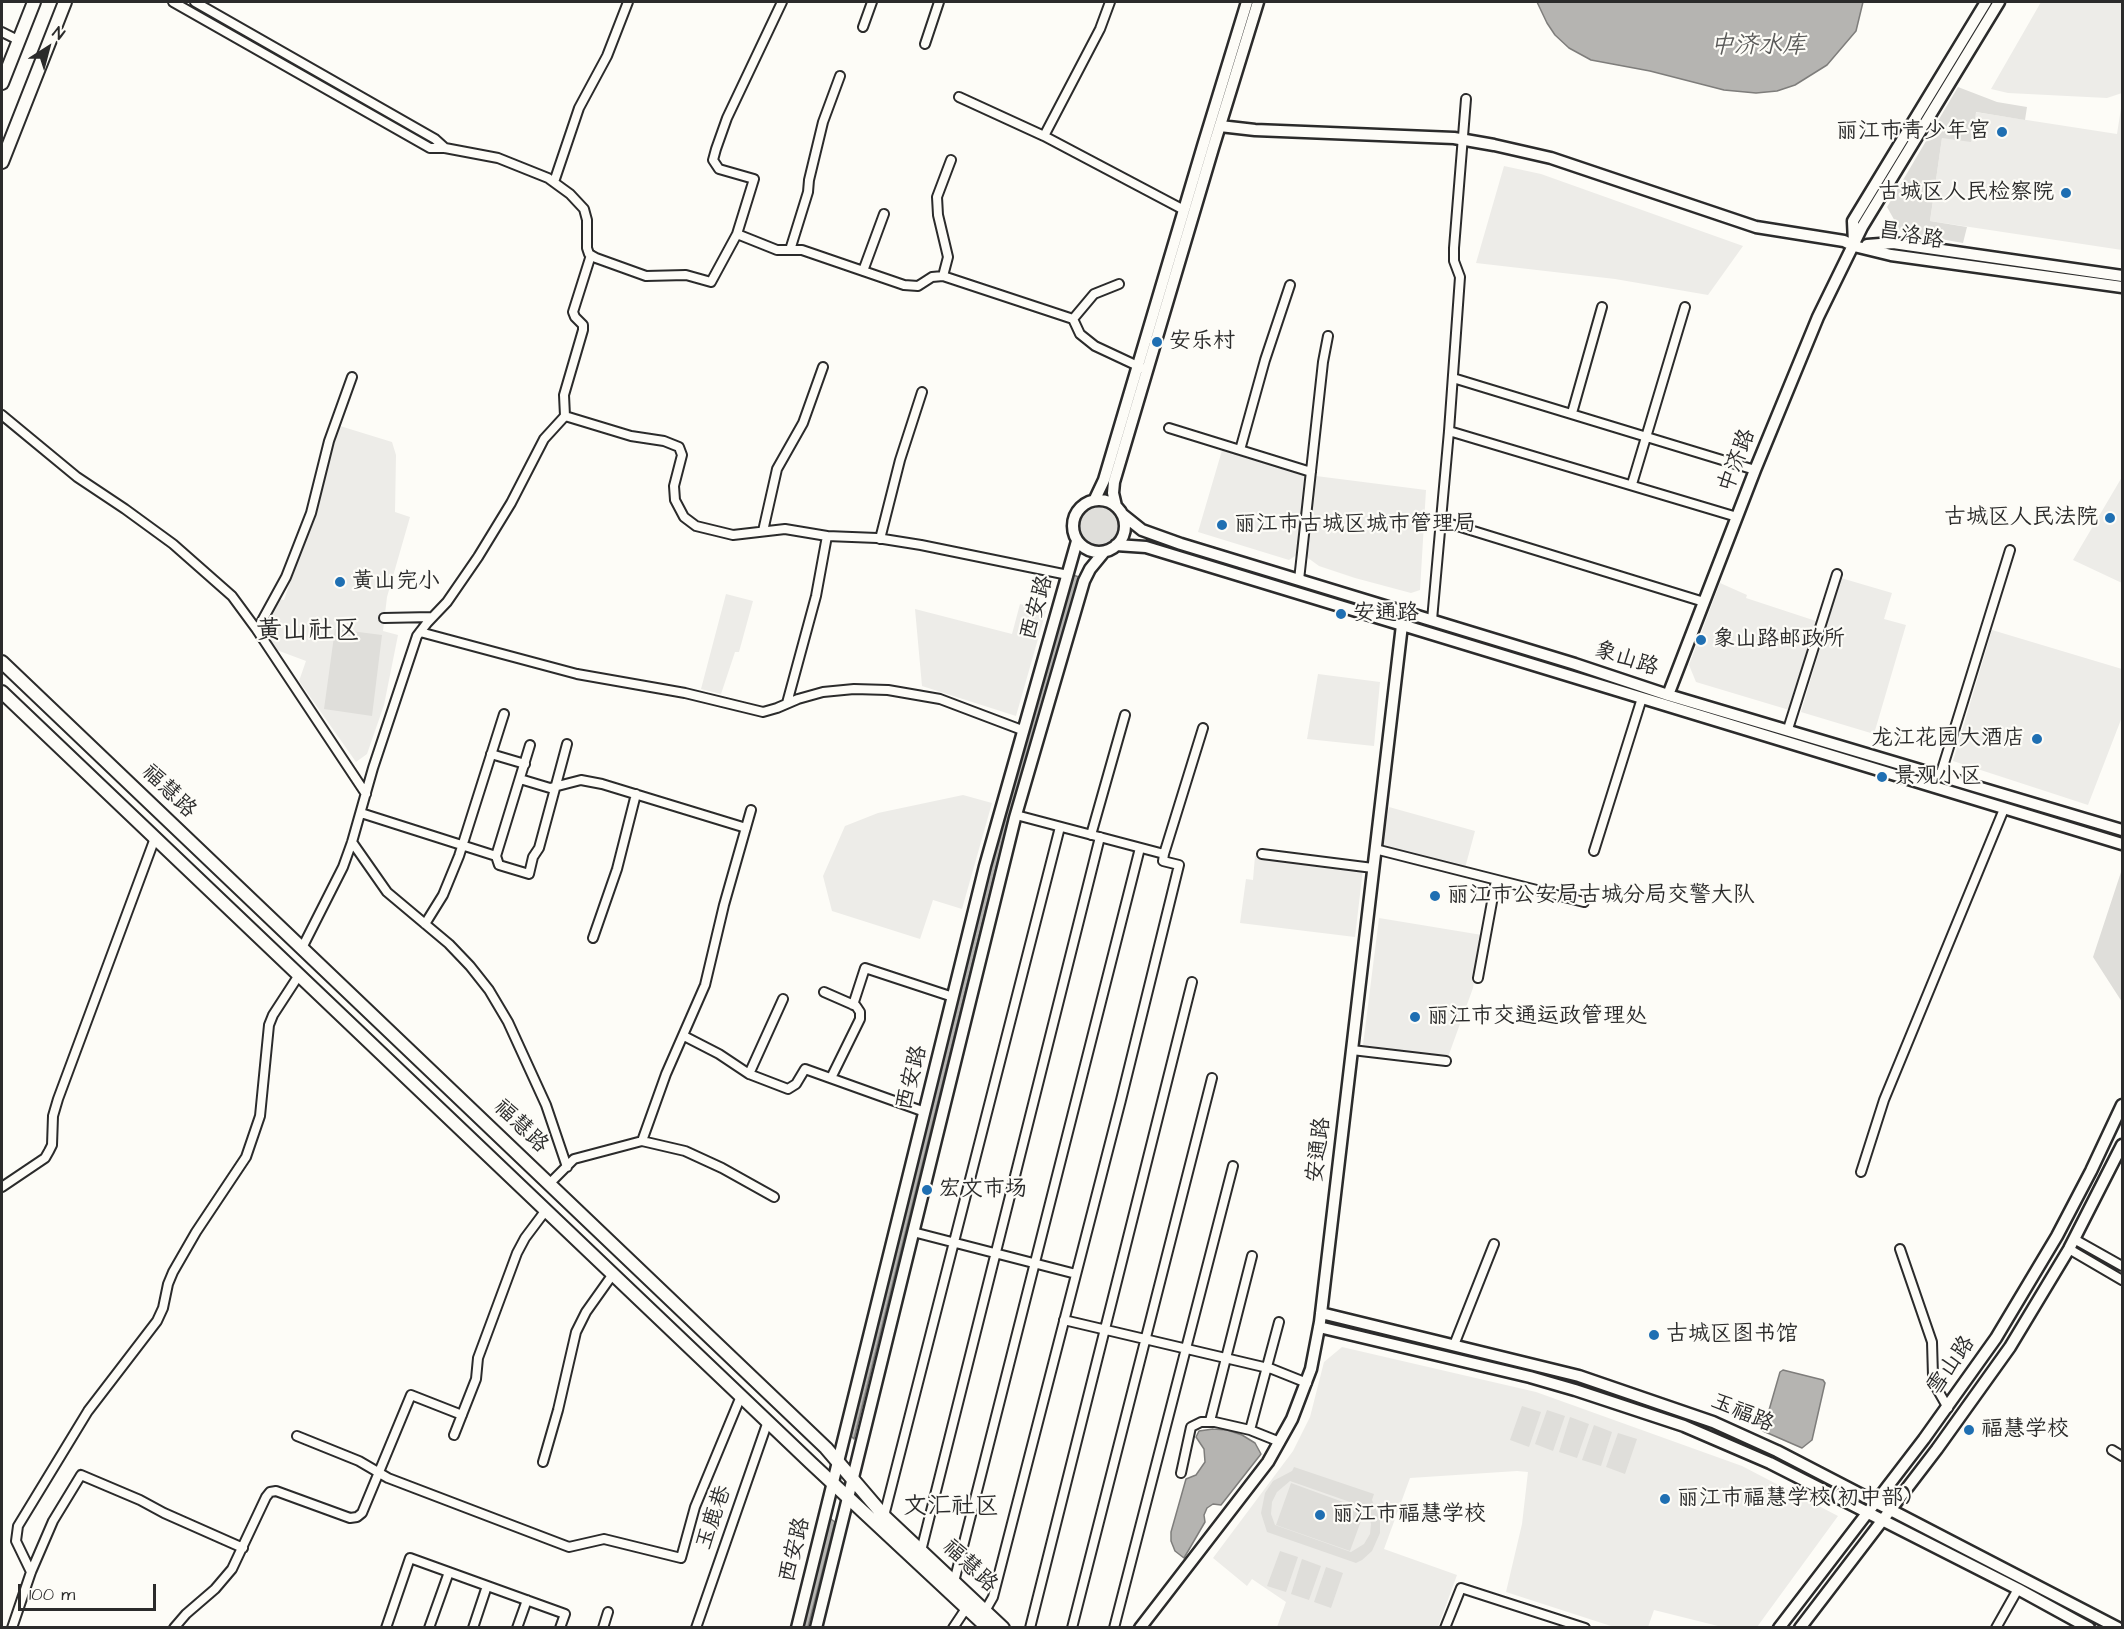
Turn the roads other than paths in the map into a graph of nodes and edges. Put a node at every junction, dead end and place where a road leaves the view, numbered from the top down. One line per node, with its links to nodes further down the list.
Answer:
1 (34, 2): 16 (main road)
2 (65, 2): 27 (main road)
3 (173, 2): 25 (street)
4 (195, 2): 25 (street)
5 (628, 2): 28 (street)
6 (782, 2): 31 (street)
7 (872, 2): 14 (street)
8 (939, 2): 17 (street)
9 (1110, 2): 23 (street)
10 (1247, 2): 29 (street)
11 (1258, 2): 22 (street)
12 (1986, 2): 32 (street, 中济路)
13 (1999, 2): 32 (street, 中济路)
14 (863, 27)
15 (2, 32): 16 (street)
16 (18, 40): 19 (main road)
17 (925, 44)
18 (840, 76): 33 (street)
19 (2, 83)
20 (959, 98): 23 (street)
21 (1466, 99): 24 (street)
22 (1220, 126): 24 (street); 46 (street)
23 (1044, 136): 29 (street)
24 (1462, 139): 32 (street); 48 (street)
25 (445, 148): 28 (street)
26 (951, 160): 36 (street)
27 (2, 162)
28 (554, 182): 34 (street)
29 (1184, 210): 46 (street)
30 (884, 214): 35 (street)
31 (737, 234): 33 (street); 34 (street)
32 (1854, 246): 37 (street, 昌洛路); 40 (street, 昌洛路); 57 (street, 中济路)
33 (790, 250): 35 (street)
34 (591, 255): 52 (street)
35 (863, 271): 36 (street)
36 (943, 276): 43 (street)
37 (2122, 276)
38 (1119, 284): 43 (street)
39 (1290, 285): 56 (street)
40 (2122, 288)
41 (1602, 307): 50 (street)
42 (1685, 307): 55 (street)
43 (1073, 319): 46 (street)
44 (1328, 336): 58 (street)
45 (823, 367): 64 (street)
46 (1142, 369): 60 (street); 61 (street)
47 (352, 376): 79 (street)
48 (1453, 378): 50 (street); 54 (street)
49 (922, 392): 66 (street)
50 (1572, 413): 55 (street)
51 (2, 415): 79 (street)
52 (565, 416): 64 (street); 75 (street)
53 (1170, 428): 56 (street)
54 (1449, 431): 59 (street); 63 (street)
55 (1646, 435): 57 (street); 59 (street)
56 (1240, 450): 58 (street)
57 (1755, 470): 62 (street, 中济路)
58 (1311, 472): 73 (street)
59 (1632, 484): 62 (street)
60 (1095, 499): 61 (street); 67 (street)
61 (1119, 510): 68 (street); 73 (street, 象山路)
62 (1737, 517): 74 (street, 中济路)
63 (1441, 521): 74 (street); 77 (street)
64 (764, 531): 65 (street)
65 (827, 536): 66 (street); 85 (street)
66 (880, 539): 72 (street)
67 (1077, 540): 70 (street); 72 (street, 西安路)
68 (1116, 545): 70 (street); 78 (street, 象山路)
69 (2010, 550): 95 (street)
70 (1104, 552): 103 (street, 西安路)
71 (1837, 574): 89 (street)
72 (1068, 575): 90 (street, 西安路)
73 (1299, 580): 77 (street, 象山路)
74 (1704, 602): 83 (street, 中济路)
75 (432, 617): 76 (street); 80 (street)
76 (384, 618)
77 (1432, 620): 83 (street, 象山路)
78 (1402, 625): 84 (street, 象山路); 114 (street, 安通路)
79 (257, 630): 98 (street)
80 (420, 632): 85 (street); 98 (street)
81 (2, 662): 124 (main road, 福慧路)
82 (2, 692): 109 (main road, 福慧路)
83 (1668, 694): 89 (street, 象山路)
84 (1642, 698): 100 (street, 象山路); 115 (street)
85 (787, 703): 90 (street)
86 (504, 714): 93 (street)
87 (1125, 715): 107 (street)
88 (1203, 728): 116 (street)
89 (1788, 729): 95 (street, 象山路)
90 (1022, 730): 129 (street, 西安路)
91 (567, 744): 97 (street)
92 (530, 745): 94 (street)
93 (491, 754): 94 (street); 112 (street)
94 (525, 764): 96 (street)
95 (1940, 776): 106 (street, 象山路)
96 (520, 779): 97 (street); 118 (street)
97 (555, 788): 99 (street); 118 (street)
98 (366, 794): 102 (street)
99 (636, 794): 105 (street); 123 (street)
100 (2004, 808): 111 (street, 象山路); 144 (street)
101 (752, 810): 105 (street)
102 (362, 813): 110 (street); 112 (street)
103 (1016, 815): 104 (street); 149 (street, 西安路)
104 (1060, 827): 107 (street); 150 (street)
105 (746, 828): 132 (street)
106 (2122, 830)
107 (1091, 835): 108 (street)
108 (1101, 837): 113 (street); 154 (street)
109 (155, 838): 125 (main road, 福慧路); 146 (street)
110 (352, 842): 122 (street); 124 (street)
111 (2122, 844)
112 (462, 846): 118 (street); 122 (street)
113 (1140, 848): 116 (street); 156 (street)
114 (1375, 849): 119 (street, 安通路); 120 (street)
115 (1594, 851)
116 (1164, 854): 159 (street)
117 (1263, 854): 119 (street)
118 (496, 856)
119 (1373, 867): 133 (street, 安通路)
120 (1496, 880): 121 (street); 126 (street)
121 (1584, 902)
122 (425, 924): 143 (street)
123 (593, 938)
124 (302, 948): 145 (main road, 福慧路)
125 (299, 975): 148 (main road, 福慧路); 197 (street)
126 (1478, 978)
127 (1192, 982): 165 (street)
128 (824, 992): 131 (street)
129 (953, 996): 131 (street); 139 (street, 西安路)
130 (783, 999): 135 (street)
131 (853, 1005): 136 (street)
132 (684, 1035): 135 (street); 140 (street)
133 (1352, 1050): 134 (street); 161 (street, 安通路)
134 (1446, 1061)
135 (749, 1074): 136 (street)
136 (831, 1078): 139 (street)
137 (1212, 1078): 166 (street)
138 (2122, 1105): 173 (street, 雪山路)
139 (925, 1112): 183 (street, 西安路)
140 (642, 1141): 143 (street); 147 (street)
141 (2122, 1145): 152 (street, 雪山路)
142 (1233, 1166): 168 (street)
143 (567, 1167): 145 (street)
144 (1862, 1172)
145 (549, 1184): 183 (main road, 福慧路)
146 (2, 1187)
147 (774, 1197)
148 (546, 1210): 158 (main road, 福慧路); 174 (street)
149 (913, 1232): 150 (street); 187 (street, 西安路)
150 (955, 1243): 154 (street); 193 (street)
151 (1494, 1244): 167 (street)
152 (2071, 1244): 157 (street); 160 (street); 191 (street, 雪山路)
153 (1900, 1249): 173 (street)
154 (996, 1253): 156 (street); 196 (street)
155 (1252, 1256): 169 (street)
156 (1035, 1264): 159 (street); 199 (street)
157 (2122, 1266)
158 (613, 1274): 172 (main road, 福慧路); 184 (street)
159 (1076, 1274): 162 (street)
160 (2122, 1280)
161 (1321, 1313): 164 (street, 安通路); 167 (street, 玉福路)
162 (1064, 1320): 165 (street); 204 (street)
163 (1279, 1322): 170 (street)
164 (1319, 1327): 171 (street, 安通路); 192 (street, 玉福路)
165 (1105, 1329): 166 (street); 220 (street)
166 (1146, 1339): 168 (street); 221 (street)
167 (1454, 1345): 190 (street, 玉福路)
168 (1186, 1348): 169 (street); 222 (street)
169 (1226, 1358): 170 (street); 176 (street)
170 (1266, 1368): 171 (street); 177 (street)
171 (1307, 1383): 180 (street, 安通路)
172 (741, 1396): 175 (main road, 福慧路); 185 (street)
173 (1947, 1408): 190 (street, 雪山路)
174 (462, 1415): 179 (street); 185 (street)
175 (768, 1421): 188 (main road, 福慧路); 214 (street, 玉鹿巷)
176 (1210, 1421): 177 (street); 186 (street)
177 (1250, 1430): 180 (street)
178 (297, 1436): 185 (street)
179 (454, 1436)
180 (1280, 1442): 223 (street, 安通路)
181 (2112, 1450): 182 (street)
182 (2122, 1456)
183 (838, 1461): 187 (main road, 福慧路); 188 (street, 西安路)
184 (543, 1462)
185 (379, 1473): 195 (street)
186 (1182, 1473)
187 (852, 1478): 189 (street, 西安路); 193 (main road, 福慧路)
188 (833, 1482): 189 (main road, 福慧路); 215 (street, 西安路)
189 (848, 1496): 203 (main road, 福慧路); 216 (street, 西安路)
190 (1876, 1503): 191 (street, 玉福路); 192 (street, 雪山路)
191 (1891, 1510): 194 (street, 雪山路); 230 (street, 玉福路)
192 (1867, 1514): 194 (street, 玉福路); 226 (street, 雪山路)
193 (884, 1516): 196 (main road, 福慧路)
194 (1882, 1521): 201 (street, 玉福路); 227 (street, 雪山路)
195 (243, 1548): 197 (street); 207 (street)
196 (921, 1551): 199 (main road, 福慧路)
197 (31, 1572): 206 (street)
198 (449, 1572): 200 (street); 208 (street); 209 (street)
199 (954, 1582): 204 (main road, 福慧路)
200 (488, 1586): 202 (street); 210 (street)
201 (2018, 1589): 228 (street); 229 (street, 玉福路)
202 (527, 1600): 211 (street); 212 (street)
203 (967, 1607): 217 (street); 218 (main road, 福慧路)
204 (986, 1611): 219 (main road, 福慧路)
205 (608, 1612): 213 (street)
206 (12, 1628)
207 (174, 1628)
208 (386, 1628)
209 (429, 1628)
210 (473, 1628)
211 (517, 1628)
212 (560, 1628)
213 (603, 1628)
214 (696, 1628)
215 (797, 1628)
216 (816, 1628)
217 (953, 1628)
218 (988, 1628)
219 (1003, 1628)
220 (1030, 1628)
221 (1072, 1628)
222 (1114, 1628)
223 (1140, 1628)
224 (1444, 1628): 225 (street)
225 (1585, 1628)
226 (1779, 1628)
227 (1800, 1628)
228 (1996, 1628)
229 (2089, 1628)
230 (2118, 1628)

